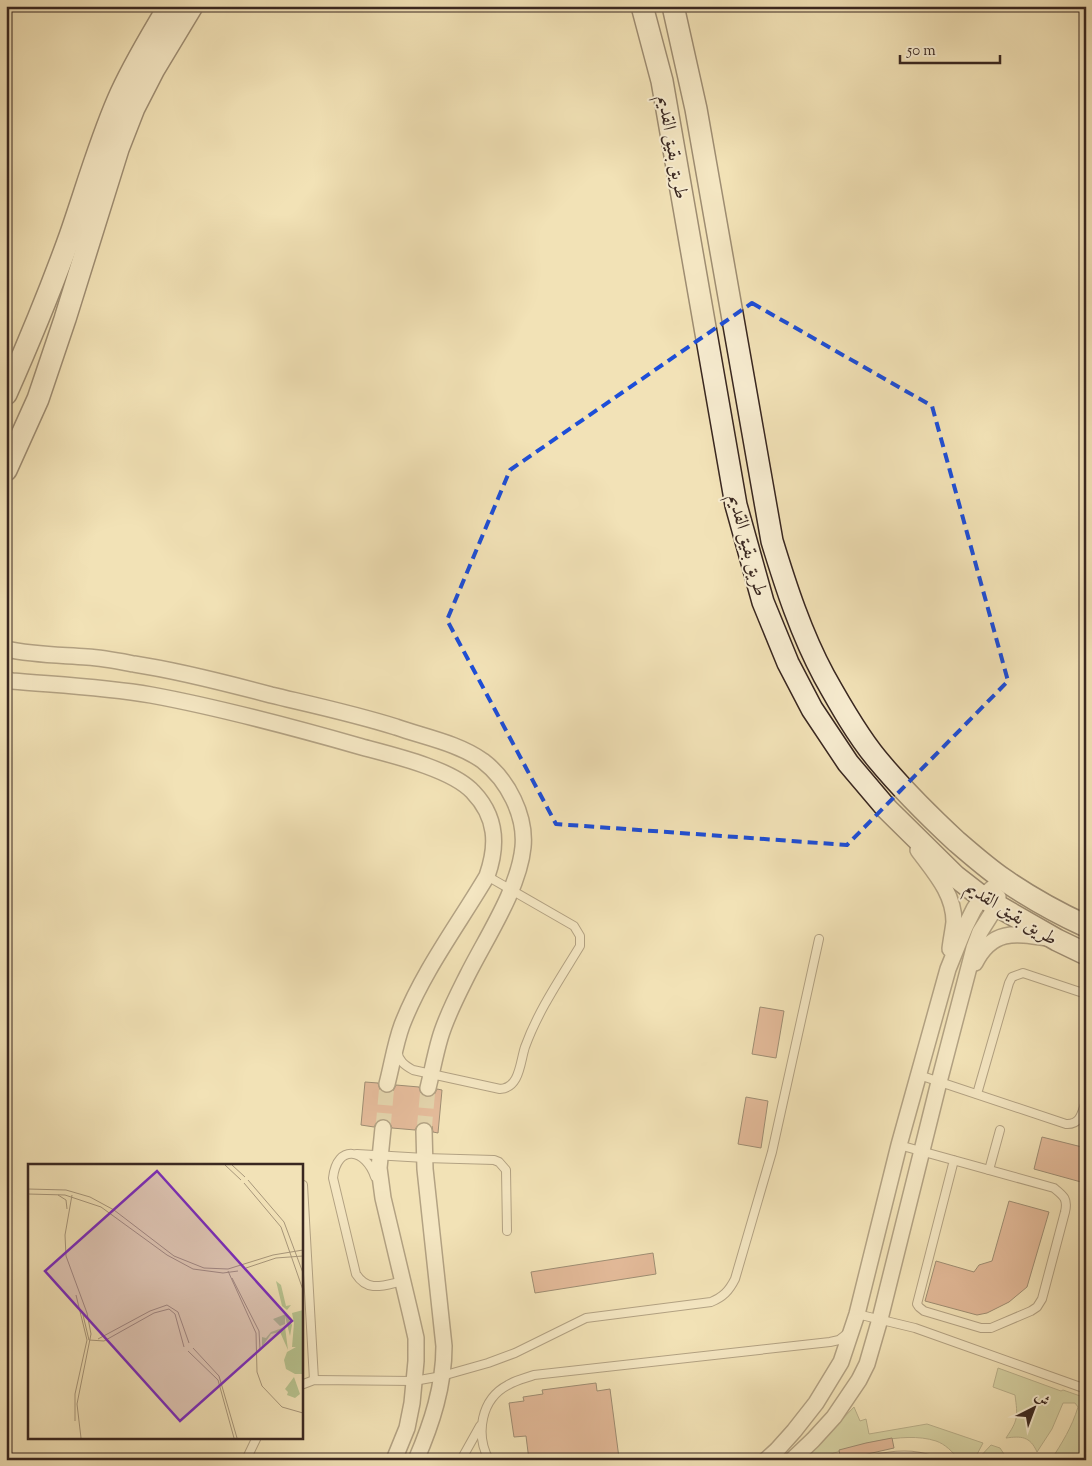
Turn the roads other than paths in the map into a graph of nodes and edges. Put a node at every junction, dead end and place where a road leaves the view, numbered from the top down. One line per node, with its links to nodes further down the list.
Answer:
1 (169, 6): 5 (main road)
2 (192, 6): 6 (main road)
3 (642, 6): 9 (main road, طريق بقيق القديم)
4 (673, 6): 11 (main road, طريق بقيق القديم)
5 (6, 394)
6 (6, 470)
7 (6, 649): 12 (street)
8 (6, 679): 10 (street)
9 (887, 809): 13 (main road, طريق بقيق القديم); 18 (street)
10 (487, 876): 12 (lane); 21 (street)
11 (1003, 879): 13 (street); 14 (main road, طريق بقيق القديم)
12 (511, 890): 23 (street); 23 (lane)
13 (989, 901): 16 (main road, طريق بقيق القديم); 18 (street); 19 (street)
14 (1086, 926)
15 (819, 939): 44 (lane)
16 (1057, 940): 17 (main road, طريق بقيق القديم); 19 (street)
17 (1086, 954)
18 (948, 969): 22 (street)
19 (964, 984): 24 (street)
20 (1086, 994): 26 (lane)
21 (396, 1047): 23 (lane); 25 (street)
22 (919, 1075): 24 (lane); 31 (street)
23 (430, 1081)
24 (939, 1082): 26 (lane); 32 (street)
25 (387, 1084)
26 (977, 1094): 27 (lane)
27 (1086, 1101)
28 (383, 1128): 34 (street)
29 (1000, 1130): 37 (lane)
30 (424, 1131): 35 (street)
31 (900, 1145): 32 (lane); 43 (street)
32 (922, 1151): 36 (lane); 42 (street)
33 (350, 1154): 34 (lane); 39 (lane); 41 (lane)
34 (381, 1155): 35 (lane); 39 (street)
35 (425, 1158): 40 (lane); 44 (street)
36 (954, 1160): 37 (lane); 37 (lane)
37 (989, 1170)
38 (303, 1185): 45 (lane)
39 (382, 1198): 41 (street)
40 (507, 1231)
41 (403, 1281): 46 (street)
42 (880, 1319): 43 (lane); 48 (lane); 51 (street)
43 (855, 1321): 49 (lane); 51 (street)
44 (442, 1376): 46 (lane); 54 (street)
45 (314, 1380): 46 (lane); 47 (lane)
46 (414, 1381): 53 (street)
47 (302, 1385)
48 (1086, 1389)
49 (482, 1424): 55 (lane); 56 (lane)
50 (257, 1438): 52 (lane)
51 (779, 1456)
52 (246, 1460)
53 (394, 1460)
54 (416, 1460)
55 (461, 1460)
56 (489, 1460)
57 (871, 1460): 58 (lane)
58 (932, 1460)

